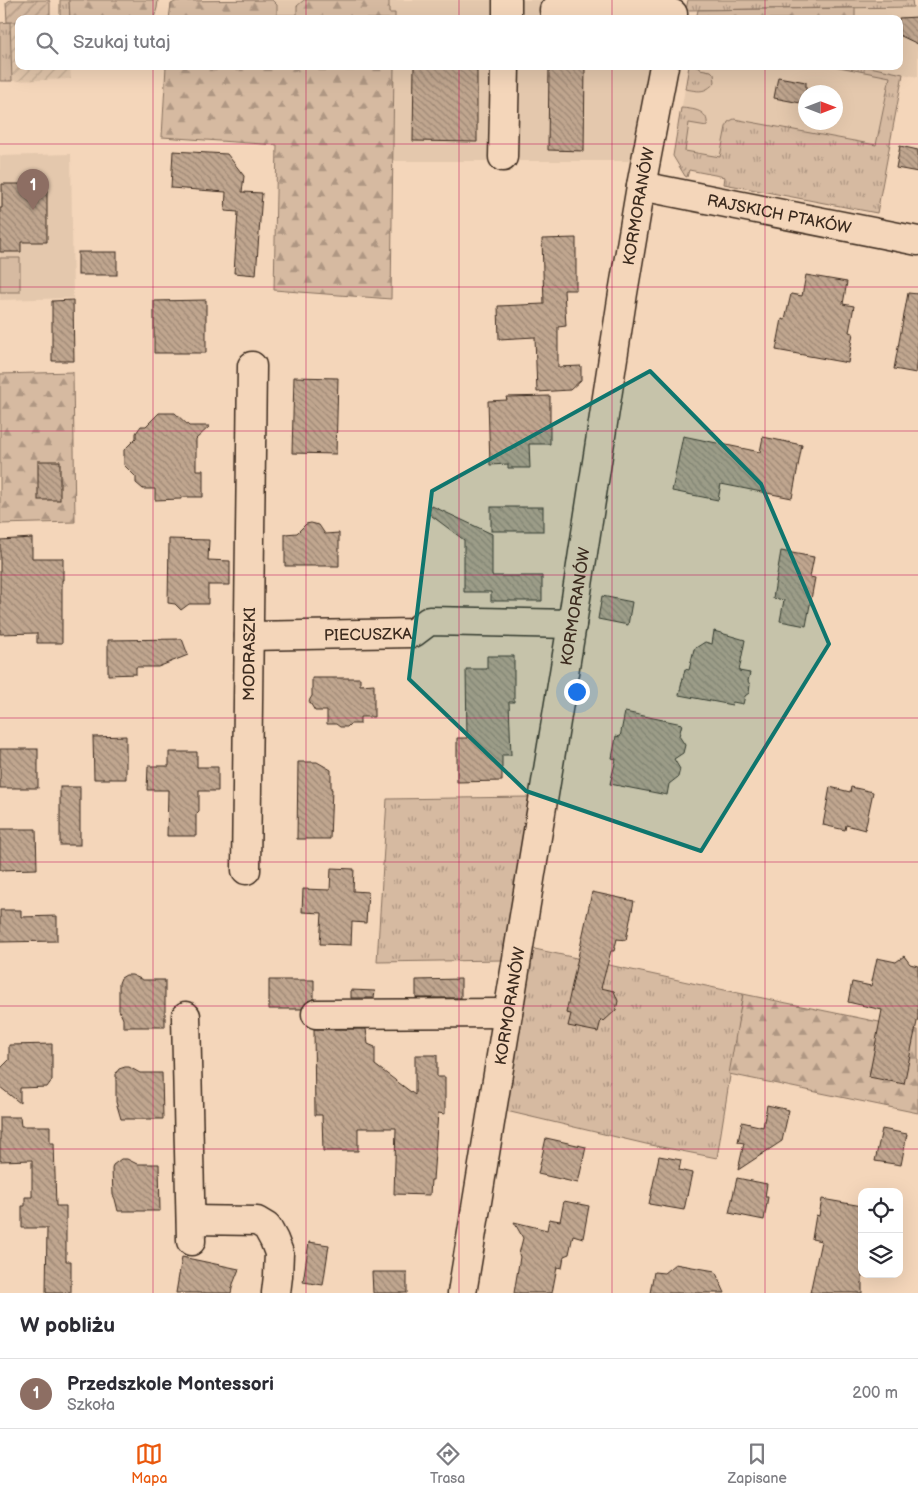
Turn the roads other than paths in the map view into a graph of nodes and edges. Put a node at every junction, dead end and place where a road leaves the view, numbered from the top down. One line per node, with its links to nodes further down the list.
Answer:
1 (507, 0): 4 (street)
2 (554, 10): 3 (street)
3 (674, 11)
4 (507, 15)
5 (505, 70): 7 (street)
6 (663, 70): 8 (street, KORMORANÓW)
7 (503, 157)
8 (641, 186): 9 (street, RAJSKICH PTAKÓW); 11 (street, KORMORANÓW)
9 (918, 241)
10 (252, 366): 12 (street, MODRASZKI)
11 (572, 624): 12 (street, PIECUSZKA); 15 (street, KORMORANÓW)
12 (249, 636): 13 (street, MODRASZKI)
13 (246, 870)
14 (316, 1014): 15 (street)
15 (508, 1014): 18 (street, KORMORANÓW)
16 (186, 1016): 17 (street)
17 (276, 1293)
18 (462, 1293)

